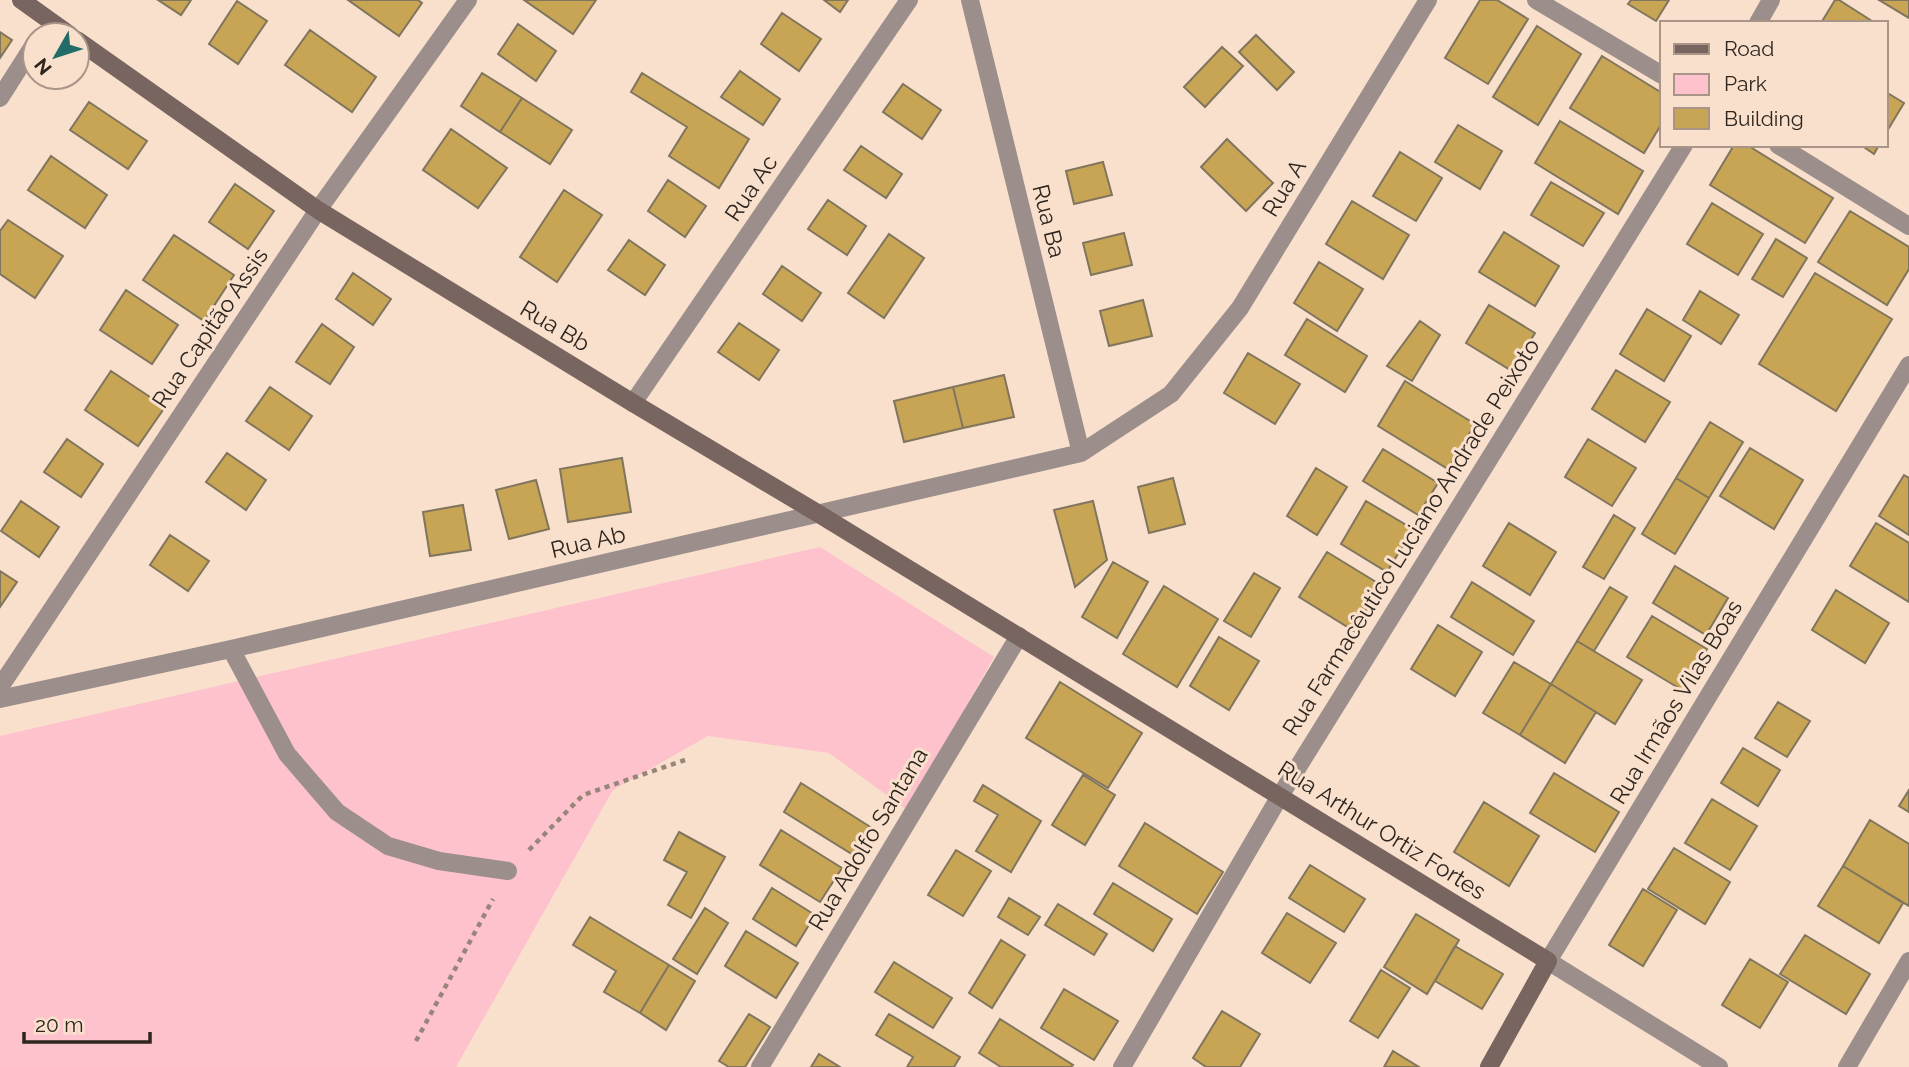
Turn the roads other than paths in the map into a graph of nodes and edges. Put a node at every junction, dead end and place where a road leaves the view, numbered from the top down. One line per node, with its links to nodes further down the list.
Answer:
1 (20, 0): 8 (street)
2 (468, 0): 16 (street, Rua Capitão Assis)
3 (909, 0): 20 (street, Rua Ac)
4 (970, 0): 21 (street, Rua Ba)
5 (1428, 0): 19 (street, Rua A)
6 (1536, 0): 12 (street)
7 (1771, 0): 9 (street)
8 (39, 21)
9 (1759, 21)
10 (91, 50): 16 (street, Rua Bb)
11 (21, 65): 13 (street)
12 (1660, 74)
13 (0, 98)
14 (1683, 147): 27 (street, Rua Farmacêutico Luciano Andrade Peixoto)
15 (1781, 147): 17 (street)
16 (318, 210): 20 (street, Rua Bb); 25 (street, Rua Capitão Assis)
17 (1909, 226)
18 (1909, 365): 29 (street, Rua Irmãos Vilas Boas)
19 (1171, 394): 21 (street, Rua Ab)
20 (633, 403): 22 (street, Rua Bb)
21 (1081, 453): 22 (street, Rua Ab)
22 (820, 514): 23 (street, Rua Bb); 24 (street, Rua Ab)
23 (1019, 636): 27 (street, Rua Arthur Ortiz Fortes); 31 (street, Rua Adolfo Santana)
24 (231, 649): 26 (street, Rua Ab); 28 (street)
25 (0, 687)
26 (0, 699)
27 (1280, 796): 29 (street, Rua Arthur Ortiz Fortes); 32 (street, Rua Farmacêutico Luciano Andrade Peixoto)
28 (508, 871)
29 (1548, 961): 33 (street, Rua Irmãos Vilas Boas); 34 (street, Rua Arthur Ortiz Fortes)
30 (1909, 961): 35 (street)
31 (760, 1067)
32 (1122, 1067)
33 (1489, 1067)
34 (1719, 1067)
35 (1847, 1067)

